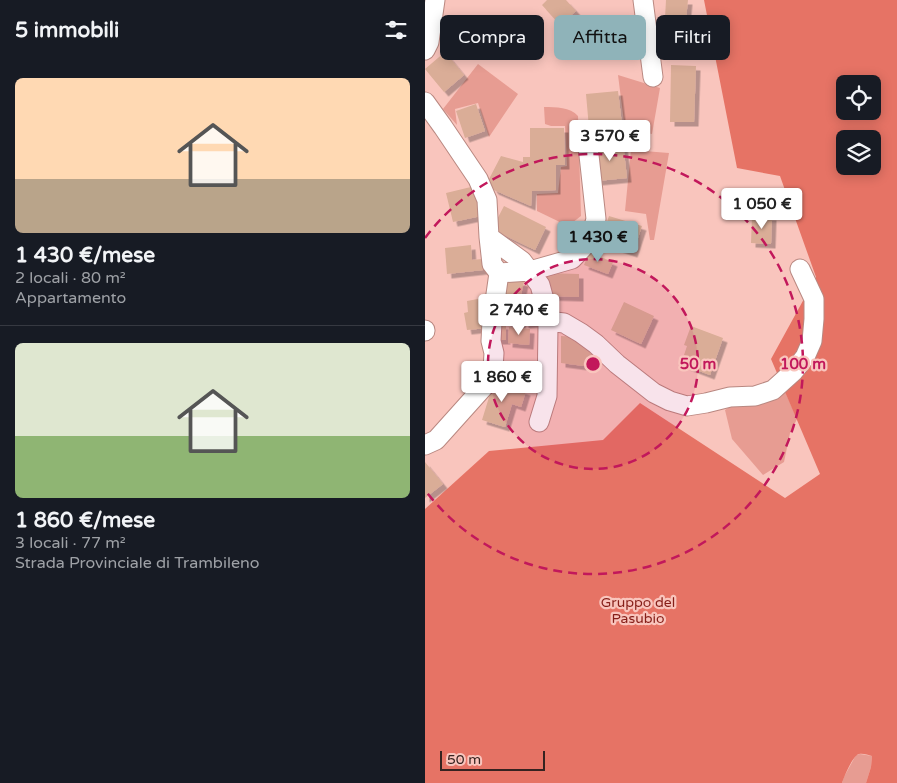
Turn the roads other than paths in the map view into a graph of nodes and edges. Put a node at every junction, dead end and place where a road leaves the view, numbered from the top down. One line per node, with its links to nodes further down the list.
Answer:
1 (435, 0): 3 (street)
2 (643, 0): 4 (street)
3 (425, 50)
4 (653, 77)
5 (425, 102): 7 (street)
6 (587, 137): 9 (street)
7 (489, 238): 9 (street); 10 (street)
8 (800, 269): 11 (street)
9 (529, 271): 10 (street); 11 (street)
10 (499, 273): 13 (street)
11 (547, 322): 12 (street)
12 (539, 422)
13 (425, 445)

